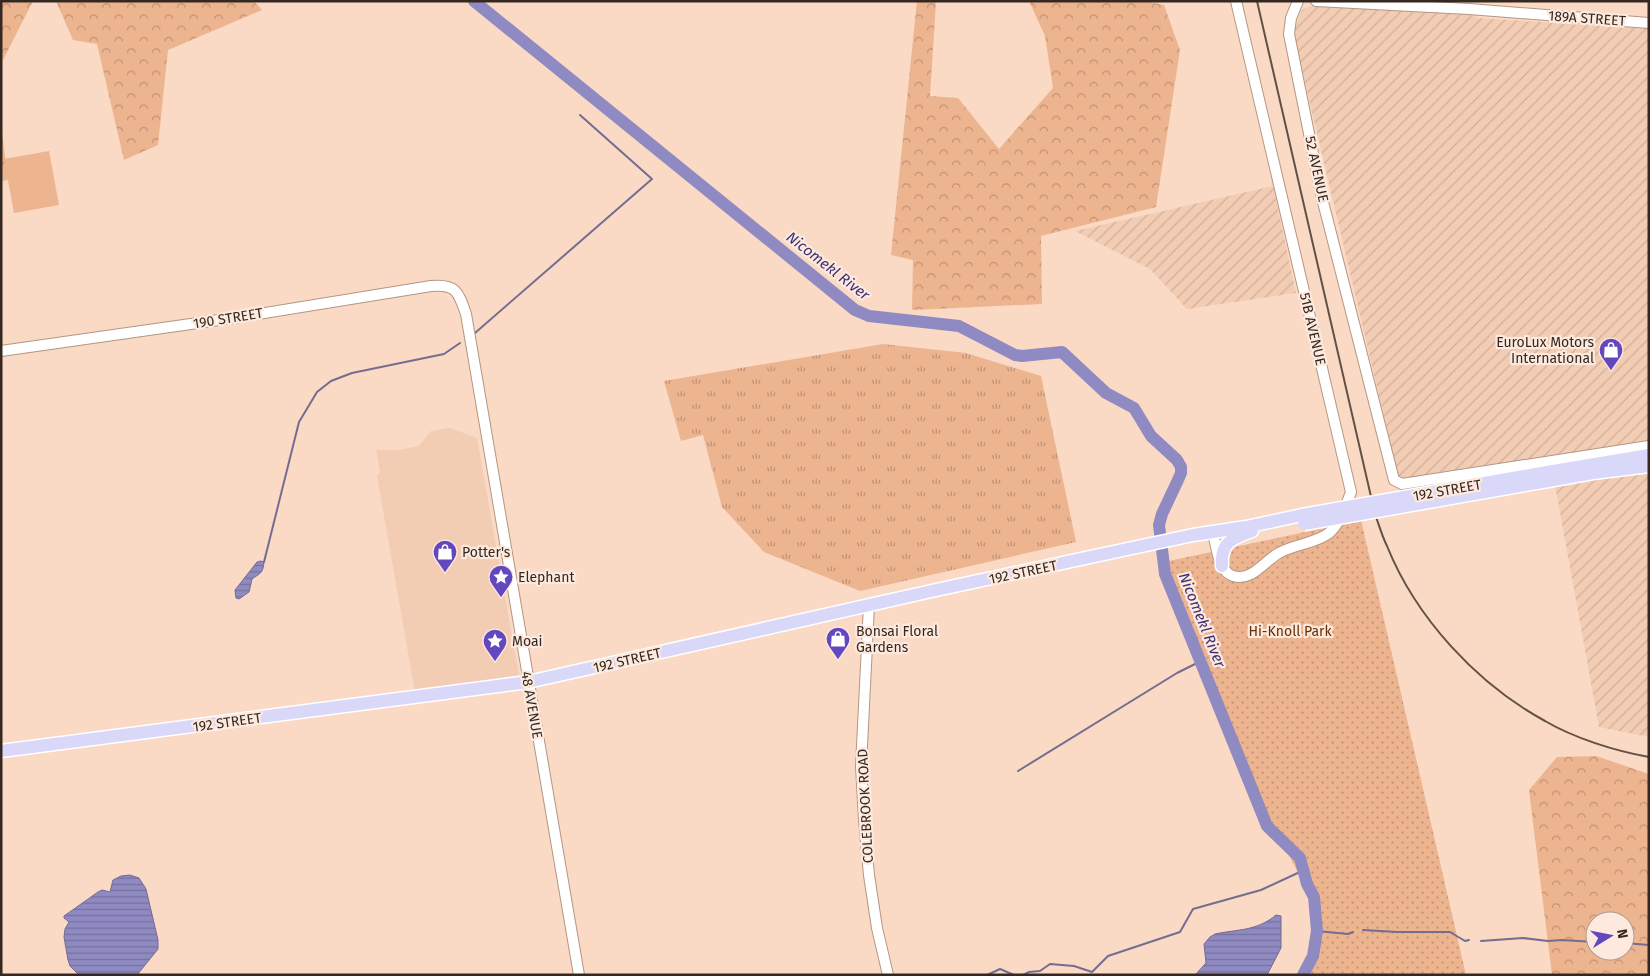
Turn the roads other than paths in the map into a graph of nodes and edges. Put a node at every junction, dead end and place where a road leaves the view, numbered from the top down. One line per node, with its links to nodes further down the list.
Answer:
1 (1236, 1): 15 (street, 51B AVENUE)
2 (1298, 1): 7 (street, 52 AVENUE)
3 (1316, 1): 4 (street, 189A STREET)
4 (1649, 23)
5 (454, 289): 6 (street, 190 STREET); 17 (street, 48 AVENUE)
6 (1, 351)
7 (1649, 446)
8 (1649, 455): 10 (main road, 192 STREET)
9 (1649, 466): 10 (main road, 192 STREET)
10 (1547, 477): 11 (main road, 192 STREET, bridge)
11 (1303, 519): 12 (main road, 192 STREET); 13 (main road, 192 STREET)
12 (1281, 525): 13 (main road, 192 STREET); 15 (main road)
13 (1246, 527): 14 (main road, 192 STREET)
14 (1213, 532): 15 (street); 16 (main road, 192 STREET)
15 (1222, 566)
16 (869, 605): 17 (main road, 192 STREET); 20 (street, COLEBROOK ROAD)
17 (528, 682): 18 (main road, 192 STREET); 19 (street, 48 AVENUE)
18 (1, 751)
19 (579, 975)
20 (888, 975)

